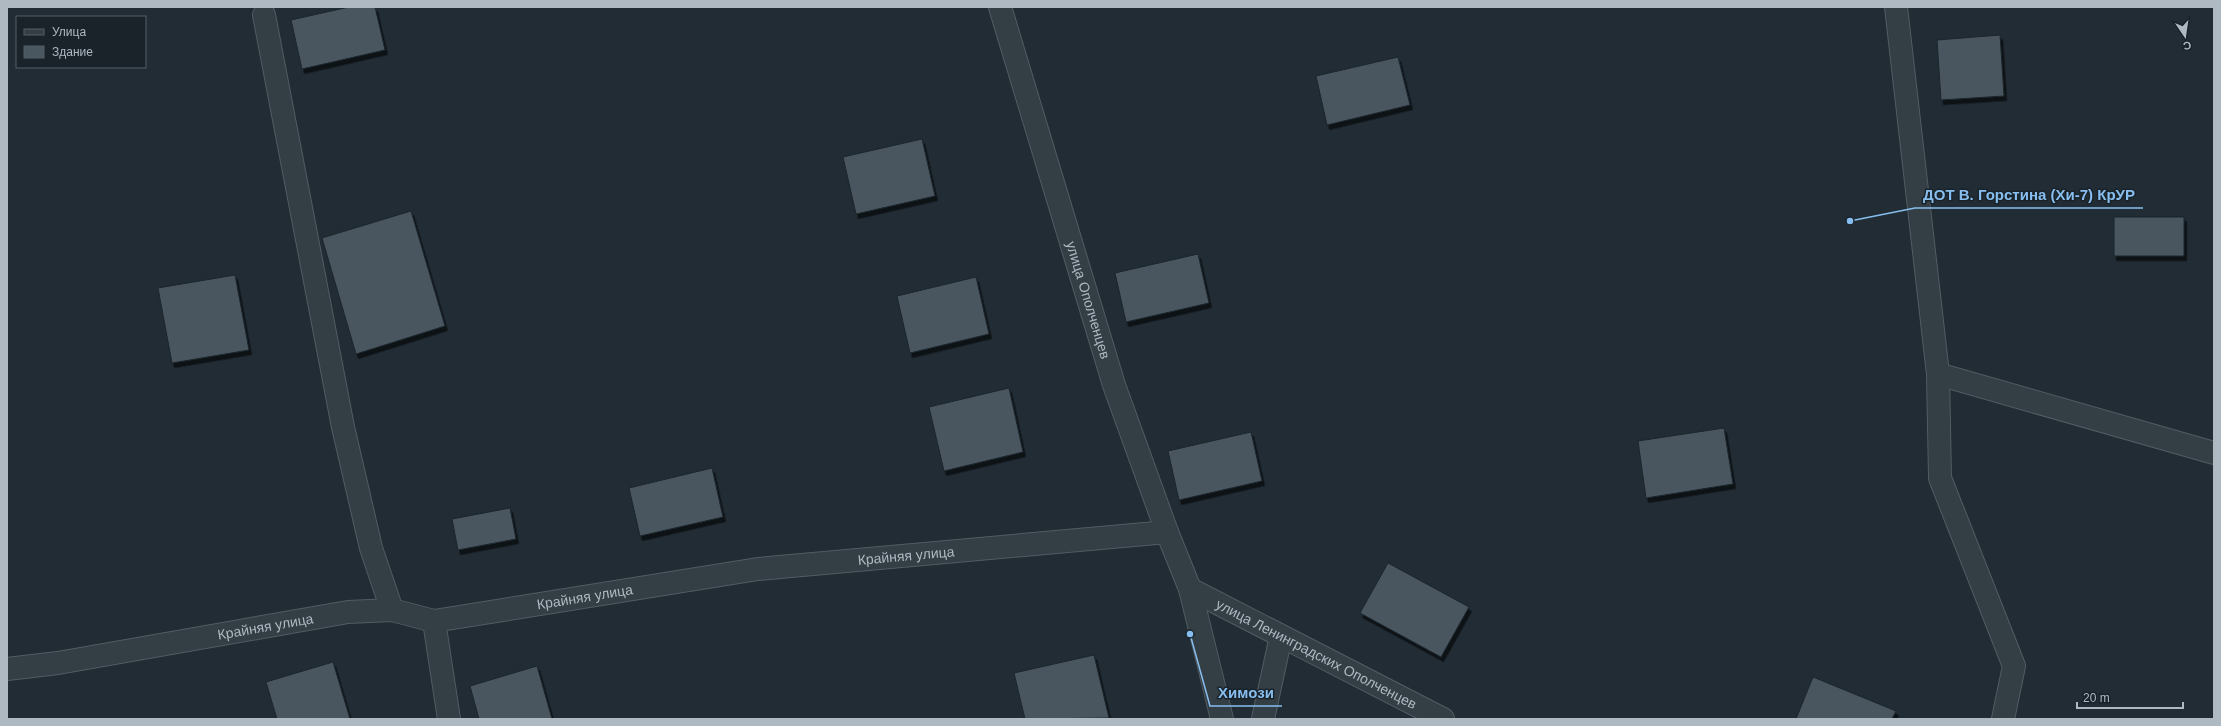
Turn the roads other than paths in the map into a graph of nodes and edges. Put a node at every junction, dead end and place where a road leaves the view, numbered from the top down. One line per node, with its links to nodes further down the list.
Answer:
1 (1000, 7): 6 (street, улица Ополченцев)
2 (1896, 7): 4 (street)
3 (264, 15): 8 (street)
4 (1938, 374): 5 (street); 16 (street)
5 (2214, 453)
6 (1167, 532): 7 (street, улица Ополченцев); 9 (street, Крайняя улица)
7 (1190, 589): 10 (street, улица Ленинградских Ополченцев); 13 (street, улица Ополченцев)
8 (392, 610): 9 (street, Крайняя улица); 11 (street, Крайняя улица)
9 (434, 621): 12 (street)
10 (1281, 636): 14 (street); 15 (street, улица Ленинградских Ополченцев)
11 (7, 669)
12 (449, 719)
13 (1222, 719)
14 (1263, 719)
15 (1443, 719)
16 (2003, 719)

